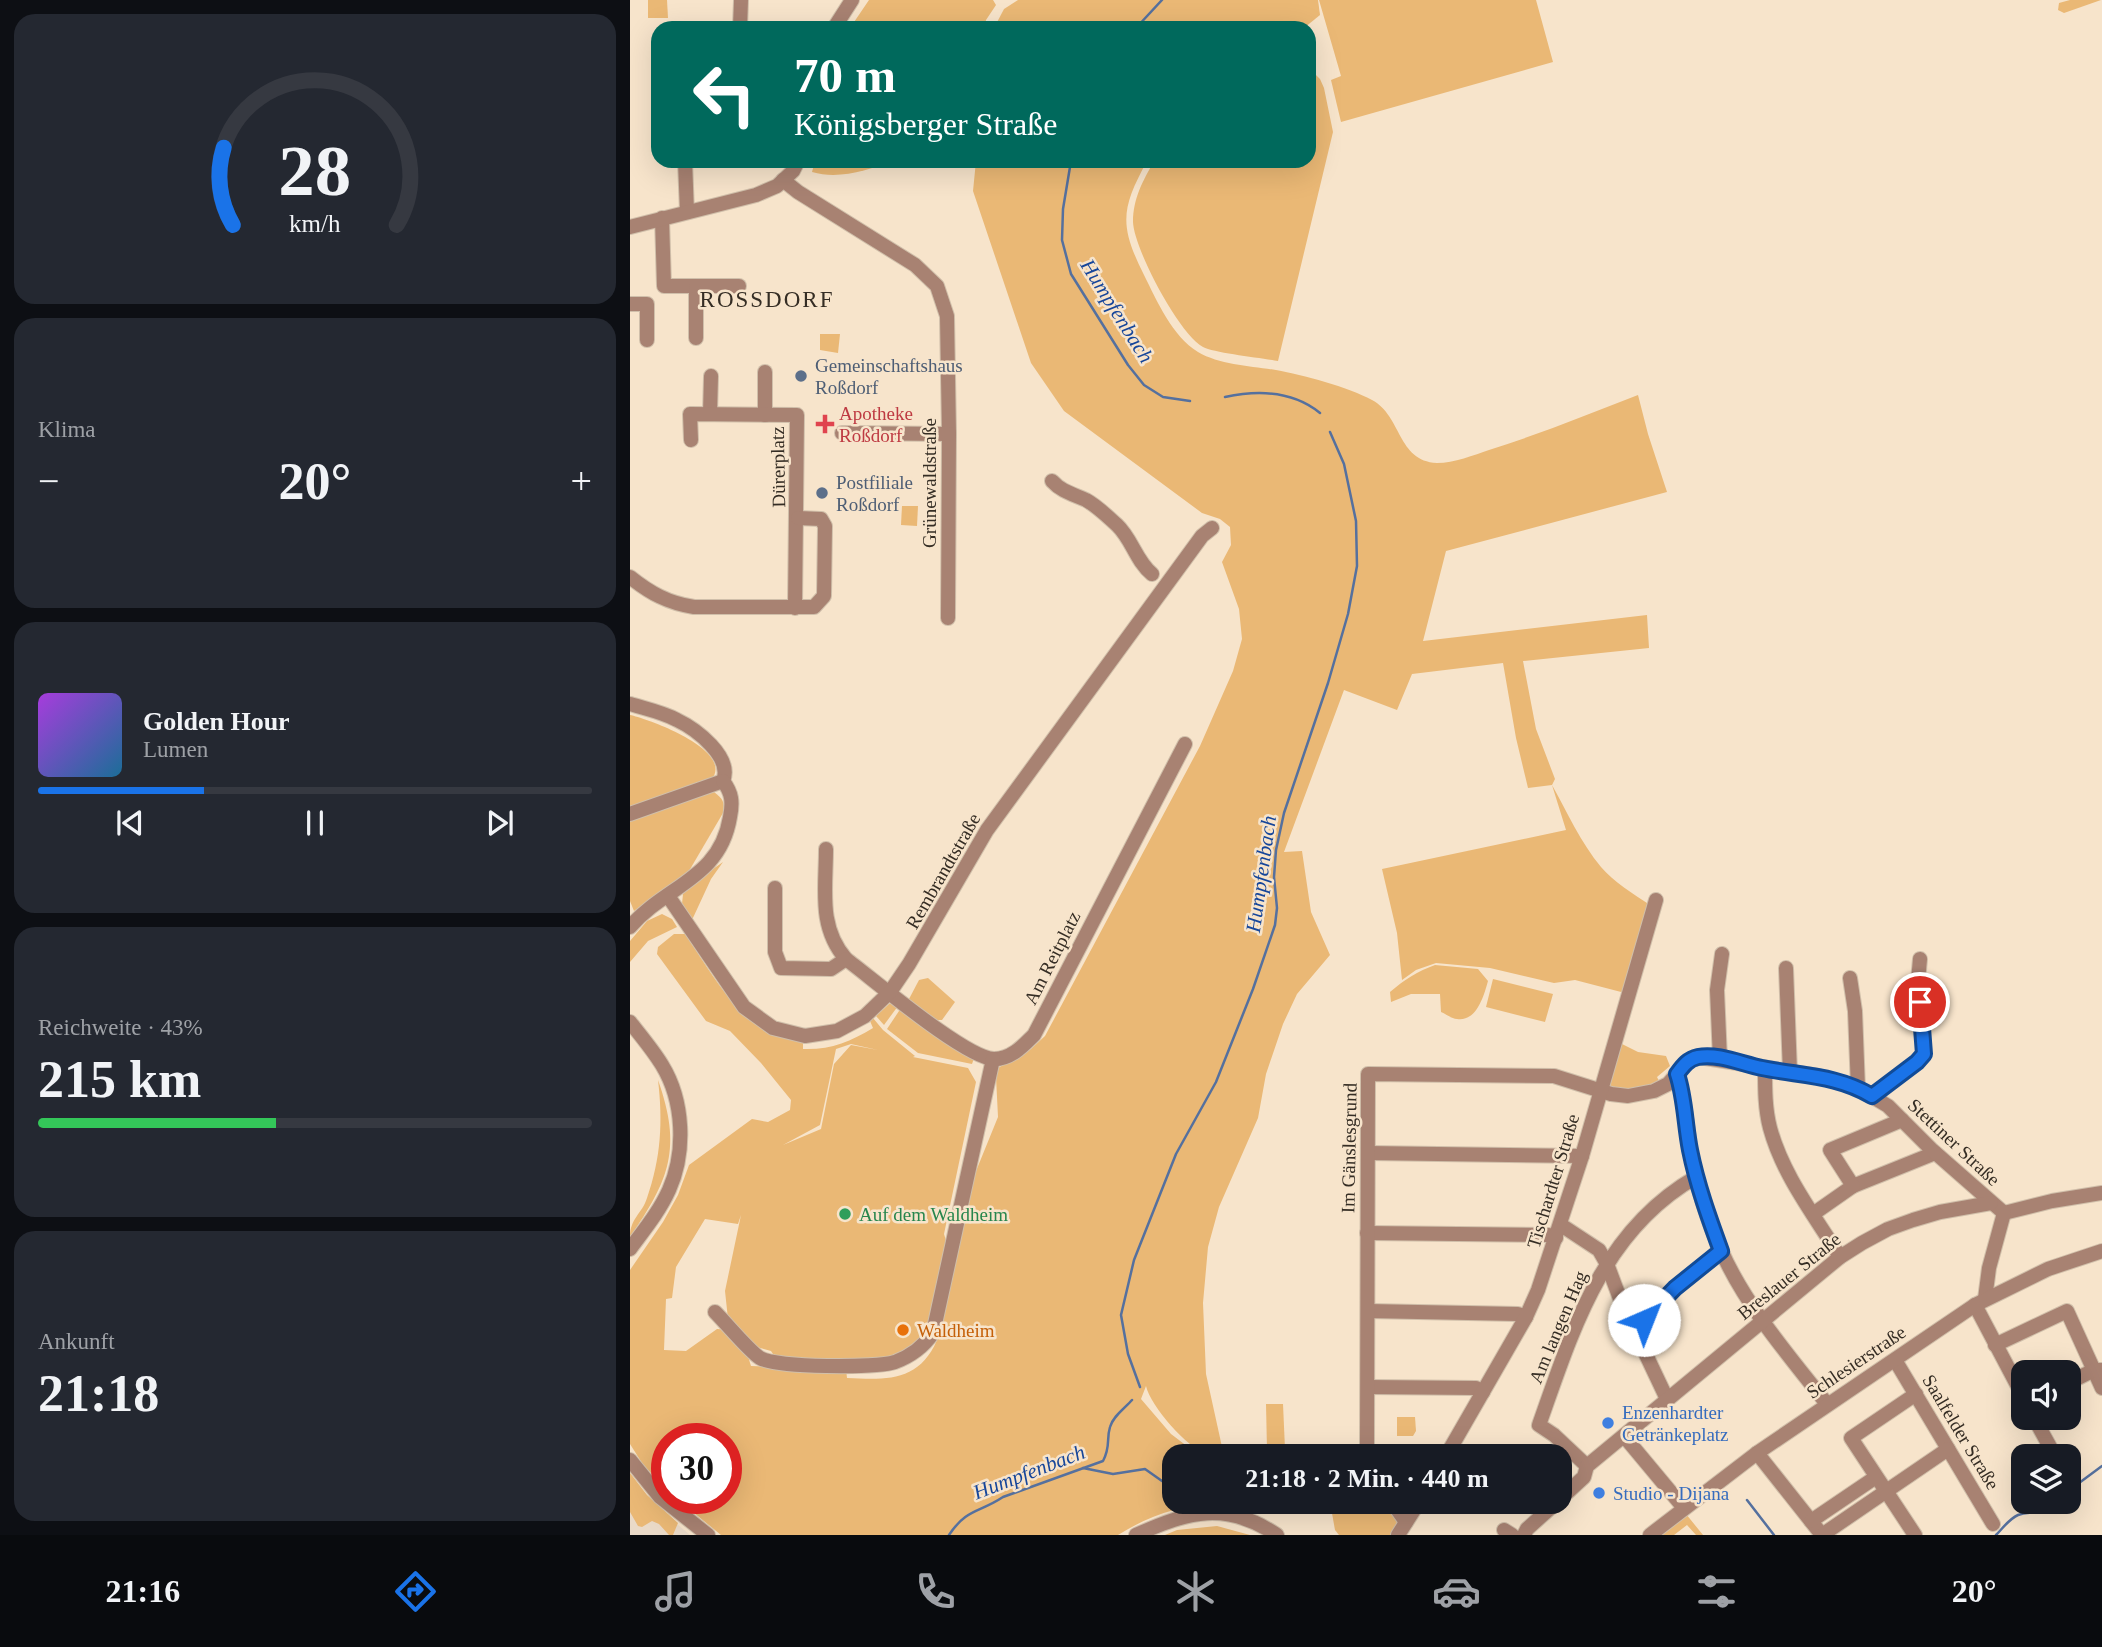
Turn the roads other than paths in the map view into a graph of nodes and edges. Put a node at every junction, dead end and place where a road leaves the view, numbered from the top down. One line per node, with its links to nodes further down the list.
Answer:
1 (741, 0): 3 (street)
2 (852, 0): 4 (street)
3 (740, 21)
4 (838, 21)
5 (685, 168): 8 (street)
6 (792, 168): 7 (street)
7 (783, 180): 8 (street); 21 (street, Grünewaldstraße)
8 (687, 212): 9 (street)
9 (662, 218): 10 (street); 11 (street)
10 (630, 227)
11 (696, 286): 12 (street); 14 (street)
12 (738, 286)
13 (630, 304): 15 (street)
14 (696, 338)
15 (647, 340)
16 (765, 372): 19 (street)
17 (711, 376): 18 (street)
18 (710, 414): 19 (street); 22 (street)
19 (765, 415): 24 (street, Dürerplatz)
20 (842, 433): 21 (street)
21 (949, 435): 29 (street, Grünewaldstraße)
22 (691, 440)
23 (1052, 481): 26 (street)
24 (798, 518): 28 (street, Dürerplatz); 28 (street, Dürerplatz)
25 (1212, 528): 44 (street, Rembrandtstraße)
26 (1152, 574)
27 (630, 577): 28 (street)
28 (795, 608)
29 (948, 618)
30 (630, 704): 32 (street)
31 (1185, 744): 46 (street, Am Reitplatz)
32 (723, 781): 33 (street); 36 (street)
33 (630, 814)
34 (826, 849): 40 (street)
35 (775, 888): 40 (street)
36 (668, 896): 38 (street); 44 (street, Rembrandtstraße)
37 (1656, 900): 52 (street, Tischardter Straße)
38 (630, 927)
39 (1722, 954): 47 (street)
40 (846, 959): 44 (street)
41 (1920, 959): 53 (street)
42 (1786, 968): 49 (street)
43 (1850, 978): 51 (street)
44 (890, 992): 46 (street)
45 (630, 1022): 66 (street)
46 (993, 1059): 73 (street)
47 (1720, 1059): 48 (street, Stettiner Straße); 50 (street, Stettiner Straße)
48 (1765, 1069): 49 (street, Stettiner Straße); 63 (street)
49 (1790, 1072): 51 (street, Stettiner Straße)
50 (1677, 1074): 52 (street, Stettiner Straße); 58 (street)
51 (1858, 1088): 53 (street, Stettiner Straße)
52 (1601, 1091): 55 (street, Im Gänslesgrund); 57 (street, Tischardter Straße)
53 (1872, 1096): 54 (street, Stettiner Straße)
54 (1902, 1120): 56 (street, Stettiner Straße); 59 (street)
55 (1368, 1153): 57 (street); 65 (street, Im Gänslesgrund)
56 (1936, 1153): 59 (street); 61 (street, Stettiner Straße)
57 (1582, 1156): 64 (street, Tischardter Straße)
58 (1696, 1177): 67 (street); 70 (street, Am langen Hag)
59 (1853, 1186): 63 (street)
60 (2102, 1193): 62 (street)
61 (1991, 1202): 62 (street, Stettiner Straße); 69 (street, Breslauer Straße)
62 (2004, 1213): 71 (street, Stettiner Straße)
63 (1813, 1214): 69 (street)
64 (1559, 1231): 65 (street); 70 (street); 74 (street, Tischardter Straße)
65 (1367, 1233): 72 (street, Im Gänslesgrund)
66 (630, 1249)
67 (1721, 1251): 75 (street); 76 (street)
68 (2102, 1251): 71 (street, Schlesierstraße)
69 (1840, 1257): 75 (street, Breslauer Straße)
70 (1607, 1264): 76 (street); 94 (street, Am langen Hag)
71 (1980, 1302): 77 (street); 78 (street, Schlesierstraße)
72 (1368, 1311): 74 (street); 82 (street, Im Gänslesgrund)
73 (715, 1312)
74 (1526, 1318): 84 (street, Tischardter Straße)
75 (1763, 1322): 86 (street, Breslauer Straße); 87 (street)
76 (1634, 1331): 86 (street)
77 (1995, 1345): 79 (street); 80 (street)
78 (1895, 1360): 85 (street, Saalfelder Straße); 87 (street, Schlesierstraße)
79 (2098, 1370): 81 (street); 83 (street)
80 (2011, 1374)
81 (2081, 1377)
82 (1368, 1387): 84 (street); 89 (street, Im Gänslesgrund)
83 (2102, 1388)
84 (1483, 1392): 90 (street, Tischardter Straße)
85 (1916, 1394): 91 (street, Saalfelder Straße); 95 (street)
86 (1667, 1399): 88 (street, Breslauer Straße)
87 (1827, 1404): 92 (street, Schlesierstraße)
88 (1624, 1436): 94 (street, Breslauer Straße); 99 (street)
89 (1367, 1444)
90 (1453, 1444)
91 (1948, 1449): 97 (street); 106 (street, Saalfelder Straße)
92 (1757, 1453): 99 (street, Schlesierstraße); 104 (street)
93 (630, 1460): 107 (street)
94 (1587, 1466): 96 (street, Breslauer Straße)
95 (1876, 1476): 97 (street); 98 (street)
96 (1572, 1488)
97 (1885, 1490): 100 (street); 114 (street)
98 (1844, 1498): 100 (street); 104 (street)
99 (1684, 1508): 112 (street, Schlesierstraße)
100 (1854, 1512): 113 (street)
101 (1400, 1514): 105 (street)
102 (1411, 1514): 105 (street)
103 (1544, 1514): 111 (street, Breslauer Straße)
104 (1811, 1521): 113 (street)
105 (1406, 1522): 110 (street)
106 (1993, 1524)
107 (708, 1535)
108 (1136, 1535): 109 (street)
109 (1277, 1535)
110 (1398, 1535)
111 (1524, 1535)
112 (1650, 1535)
113 (1822, 1535)
114 (1915, 1535)

